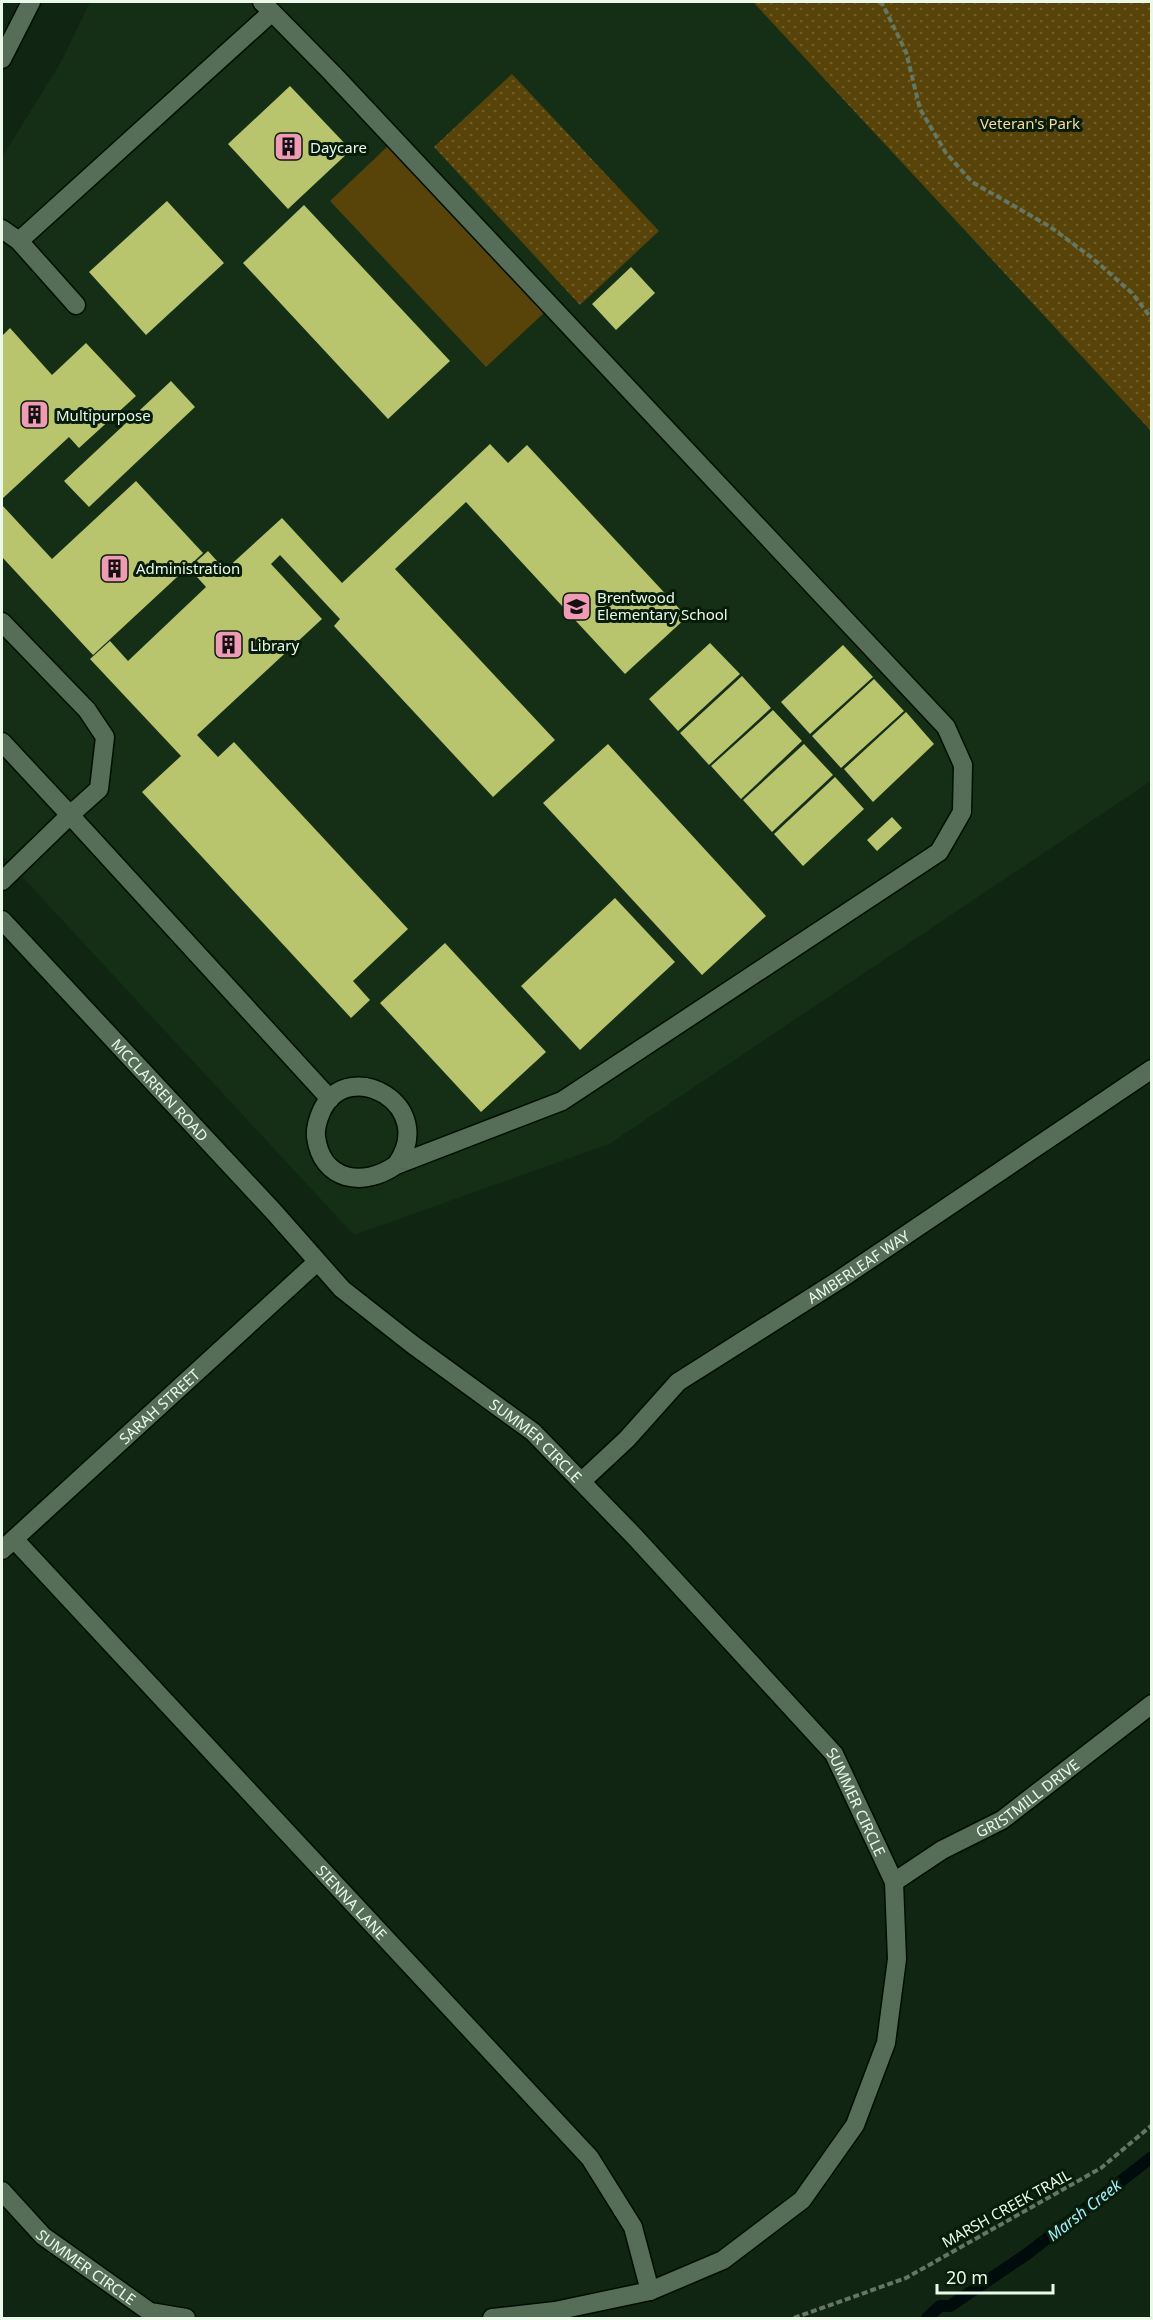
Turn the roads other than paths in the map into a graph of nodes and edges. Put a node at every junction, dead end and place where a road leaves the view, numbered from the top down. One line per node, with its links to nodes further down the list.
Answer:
1 (31, 2): 3 (street)
2 (267, 7): 5 (street); 14 (street)
3 (2, 59)
4 (2, 229): 5 (street)
5 (19, 241): 6 (street)
6 (76, 306)
7 (2, 622): 9 (street)
8 (2, 742): 9 (street)
9 (70, 815): 10 (street); 13 (street)
10 (2, 880)
11 (2, 920): 15 (street, MCCLARREN ROAD)
12 (1152, 1069): 16 (street, AMBERLEAF WAY)
13 (330, 1099): 14 (street); 14 (street)
14 (396, 1165)
15 (316, 1262): 16 (street, SUMMER CIRCLE); 17 (street, SARAH STREET)
16 (582, 1481): 19 (street, SUMMER CIRCLE)
17 (8, 1544): 21 (street, SIENNA LANE)
18 (1152, 1704): 19 (street, GRISTMILL DRIVE)
19 (894, 1882): 21 (street, SUMMER CIRCLE)
20 (2, 2191): 22 (street, SUMMER CIRCLE)
21 (650, 2291): 23 (street, SUMMER CIRCLE)
22 (186, 2319)
23 (492, 2319)

